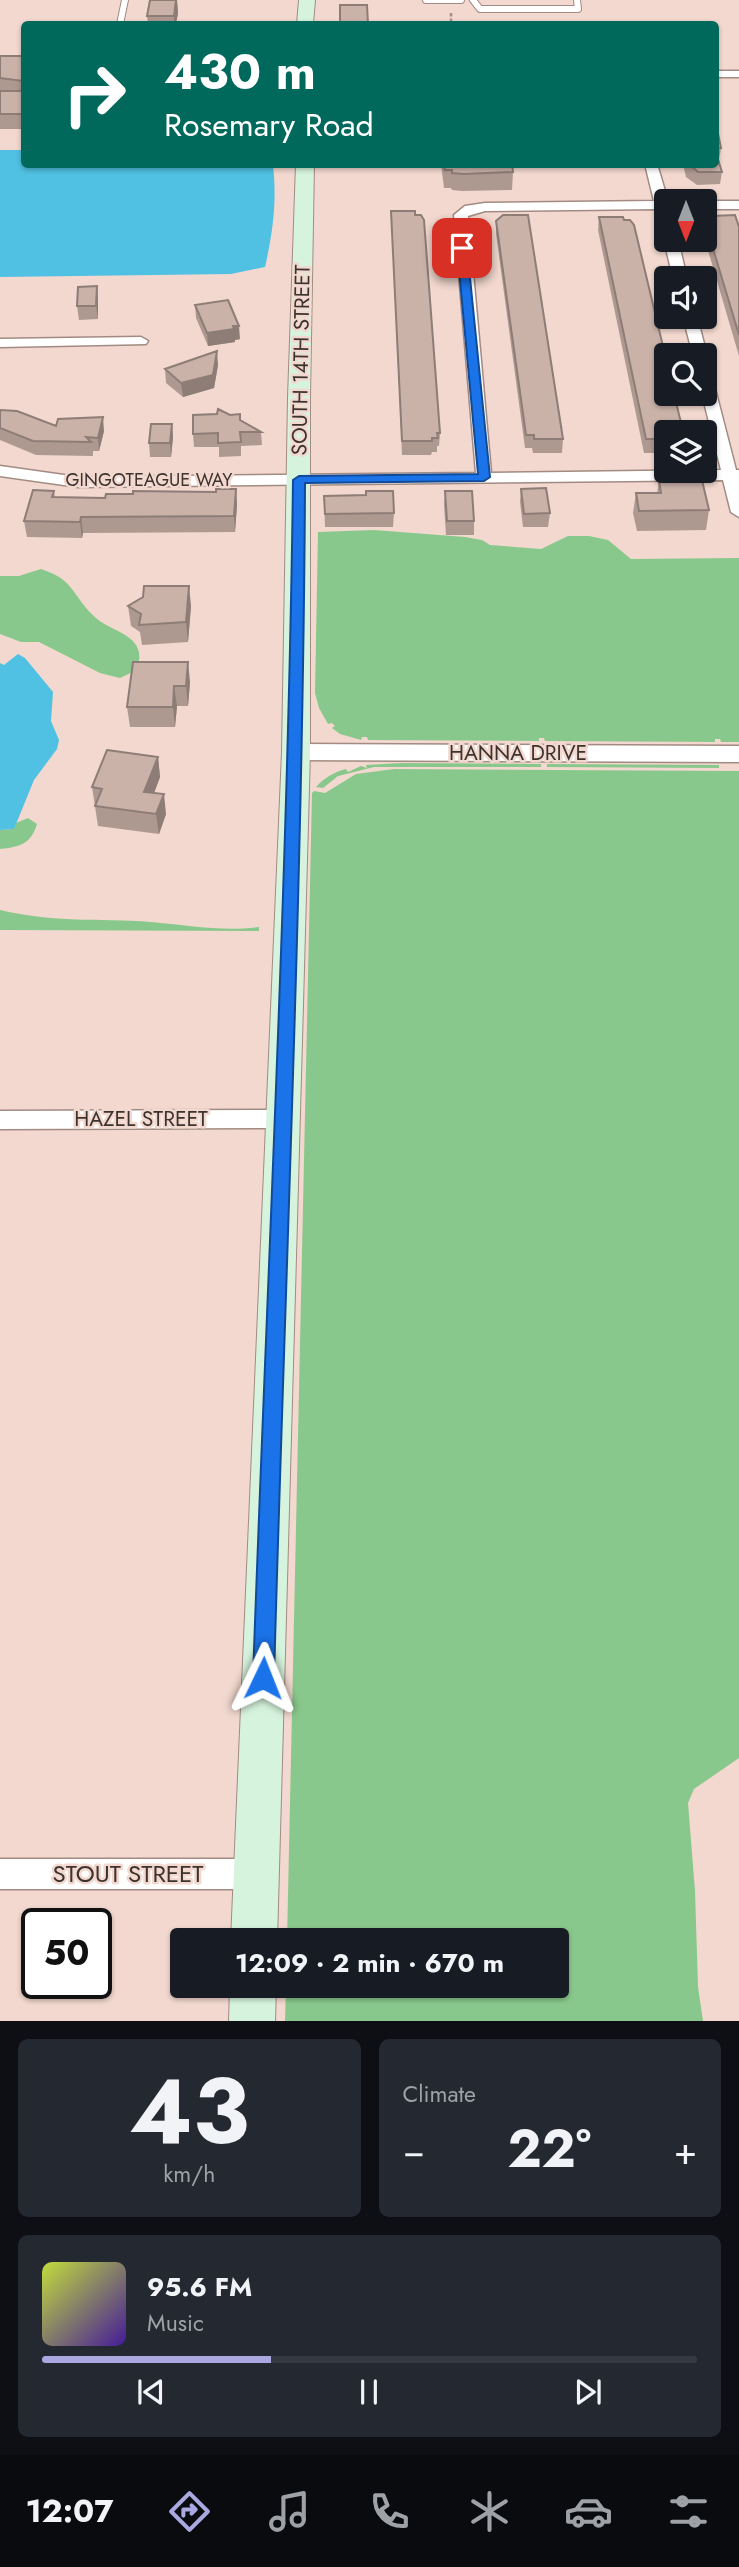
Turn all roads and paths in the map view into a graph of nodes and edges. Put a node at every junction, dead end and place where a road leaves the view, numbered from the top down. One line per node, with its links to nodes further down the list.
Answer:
1 (125, 0): 7 (lane)
2 (307, 0): 8 (main road)
3 (426, 0): 4 (lane)
4 (461, 0)
5 (472, 0): 6 (lane)
6 (577, 0)
7 (121, 21)
8 (305, 21)
9 (719, 74): 10 (street)
10 (739, 74)
11 (305, 168): 23 (main road, SOUTH 14TH STREET)
12 (652, 168): 13 (street)
13 (659, 189)
14 (654, 205): 22 (street)
15 (718, 205): 16 (street)
16 (739, 205)
17 (141, 341): 18 (street)
18 (0, 344)
19 (714, 406): 21 (street)
20 (0, 471): 23 (street, GINGOTEAGUE WAY)
21 (734, 475): 22 (street, GINGOTEAGUE WAY); 24 (street)
22 (484, 477): 23 (street, GINGOTEAGUE WAY)
23 (299, 480): 25 (main road, SOUTH 14TH STREET)
24 (739, 512)
25 (296, 752): 26 (street, HANNA DRIVE); 27 (main road, SOUTH 14TH STREET)
26 (739, 754)
27 (282, 1119): 28 (street, HAZEL STREET); 30 (main road, SOUTH 14TH STREET)
28 (0, 1120)
29 (0, 1874): 30 (street, STOUT STREET)
30 (257, 1874): 31 (main road, SOUTH 14TH STREET)
31 (255, 1928)
32 (252, 1998): 33 (main road)
33 (251, 2021)

